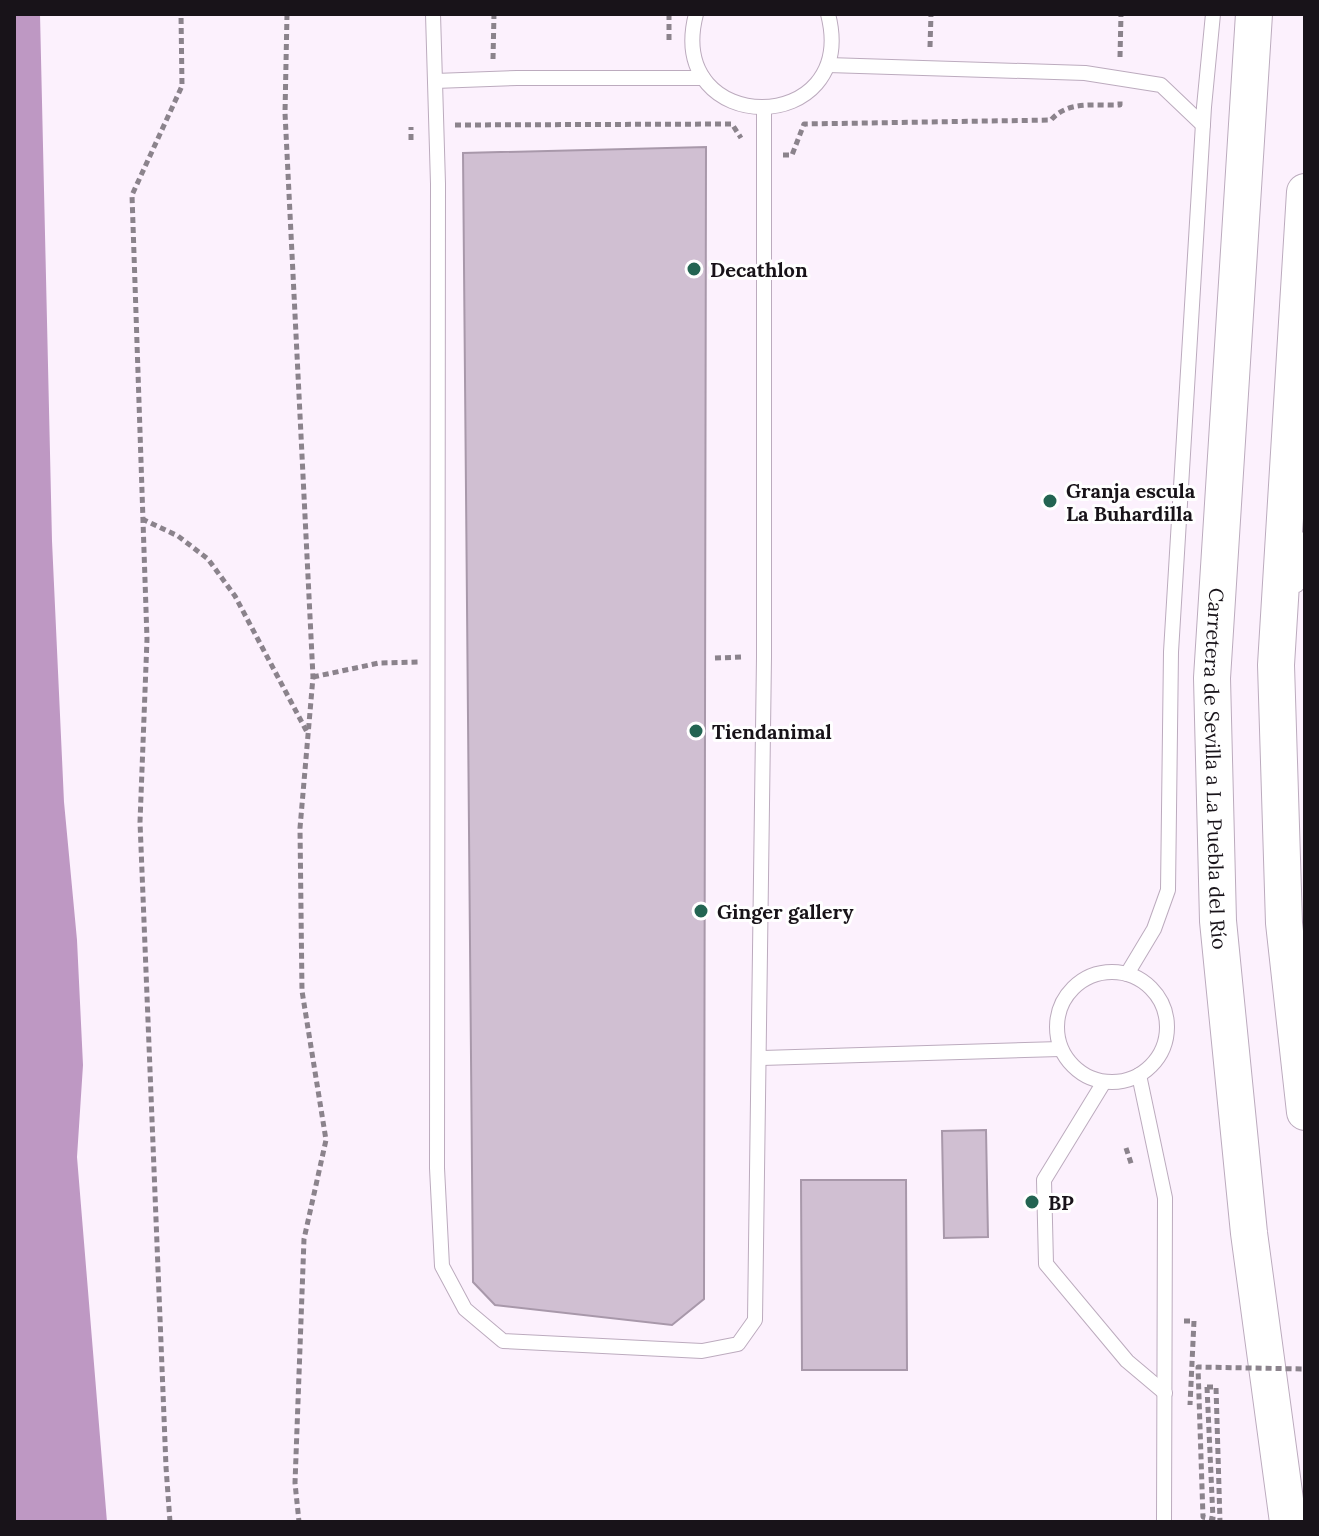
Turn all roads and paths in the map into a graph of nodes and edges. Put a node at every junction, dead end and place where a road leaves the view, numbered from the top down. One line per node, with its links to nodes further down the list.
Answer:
1 (181, 14): 18 (path)
2 (287, 14): 21 (path)
3 (433, 14): 14 (lane)
4 (494, 14): 13 (path)
5 (696, 14): 12 (lane)
6 (828, 14): 10 (lane)
7 (931, 14): 11 (path)
8 (1213, 14): 16 (lane)
9 (1254, 14): 36 (main road, Carretera de Sevilla a La Puebla del Río)
10 (828, 65): 11 (lane); 15 (lane)
11 (929, 68): 16 (lane)
12 (703, 78): 13 (lane); 15 (lane)
13 (493, 80): 14 (lane)
14 (435, 81): 20 (lane)
15 (764, 109): 26 (lane)
16 (1203, 125): 24 (lane)
17 (1305, 192): 22 (main road)
18 (142, 519): 23 (path); 32 (path)
19 (1305, 539): 22 (lane)
20 (439, 662): 21 (path); 26 (lane)
21 (313, 677): 23 (path)
22 (1277, 708): 29 (main road)
23 (307, 733): 33 (path)
24 (1127, 974): 25 (lane); 27 (lane)
25 (1060, 1049): 26 (lane); 28 (lane)
26 (760, 1058)
27 (1139, 1075): 28 (lane); 31 (lane)
28 (1104, 1082): 31 (lane)
29 (1305, 1112)
30 (1305, 1369): 35 (path, bridge)
31 (1165, 1393): 34 (lane)
32 (170, 1522)
33 (299, 1522)
34 (1164, 1522)
35 (1220, 1522)
36 (1288, 1522)

